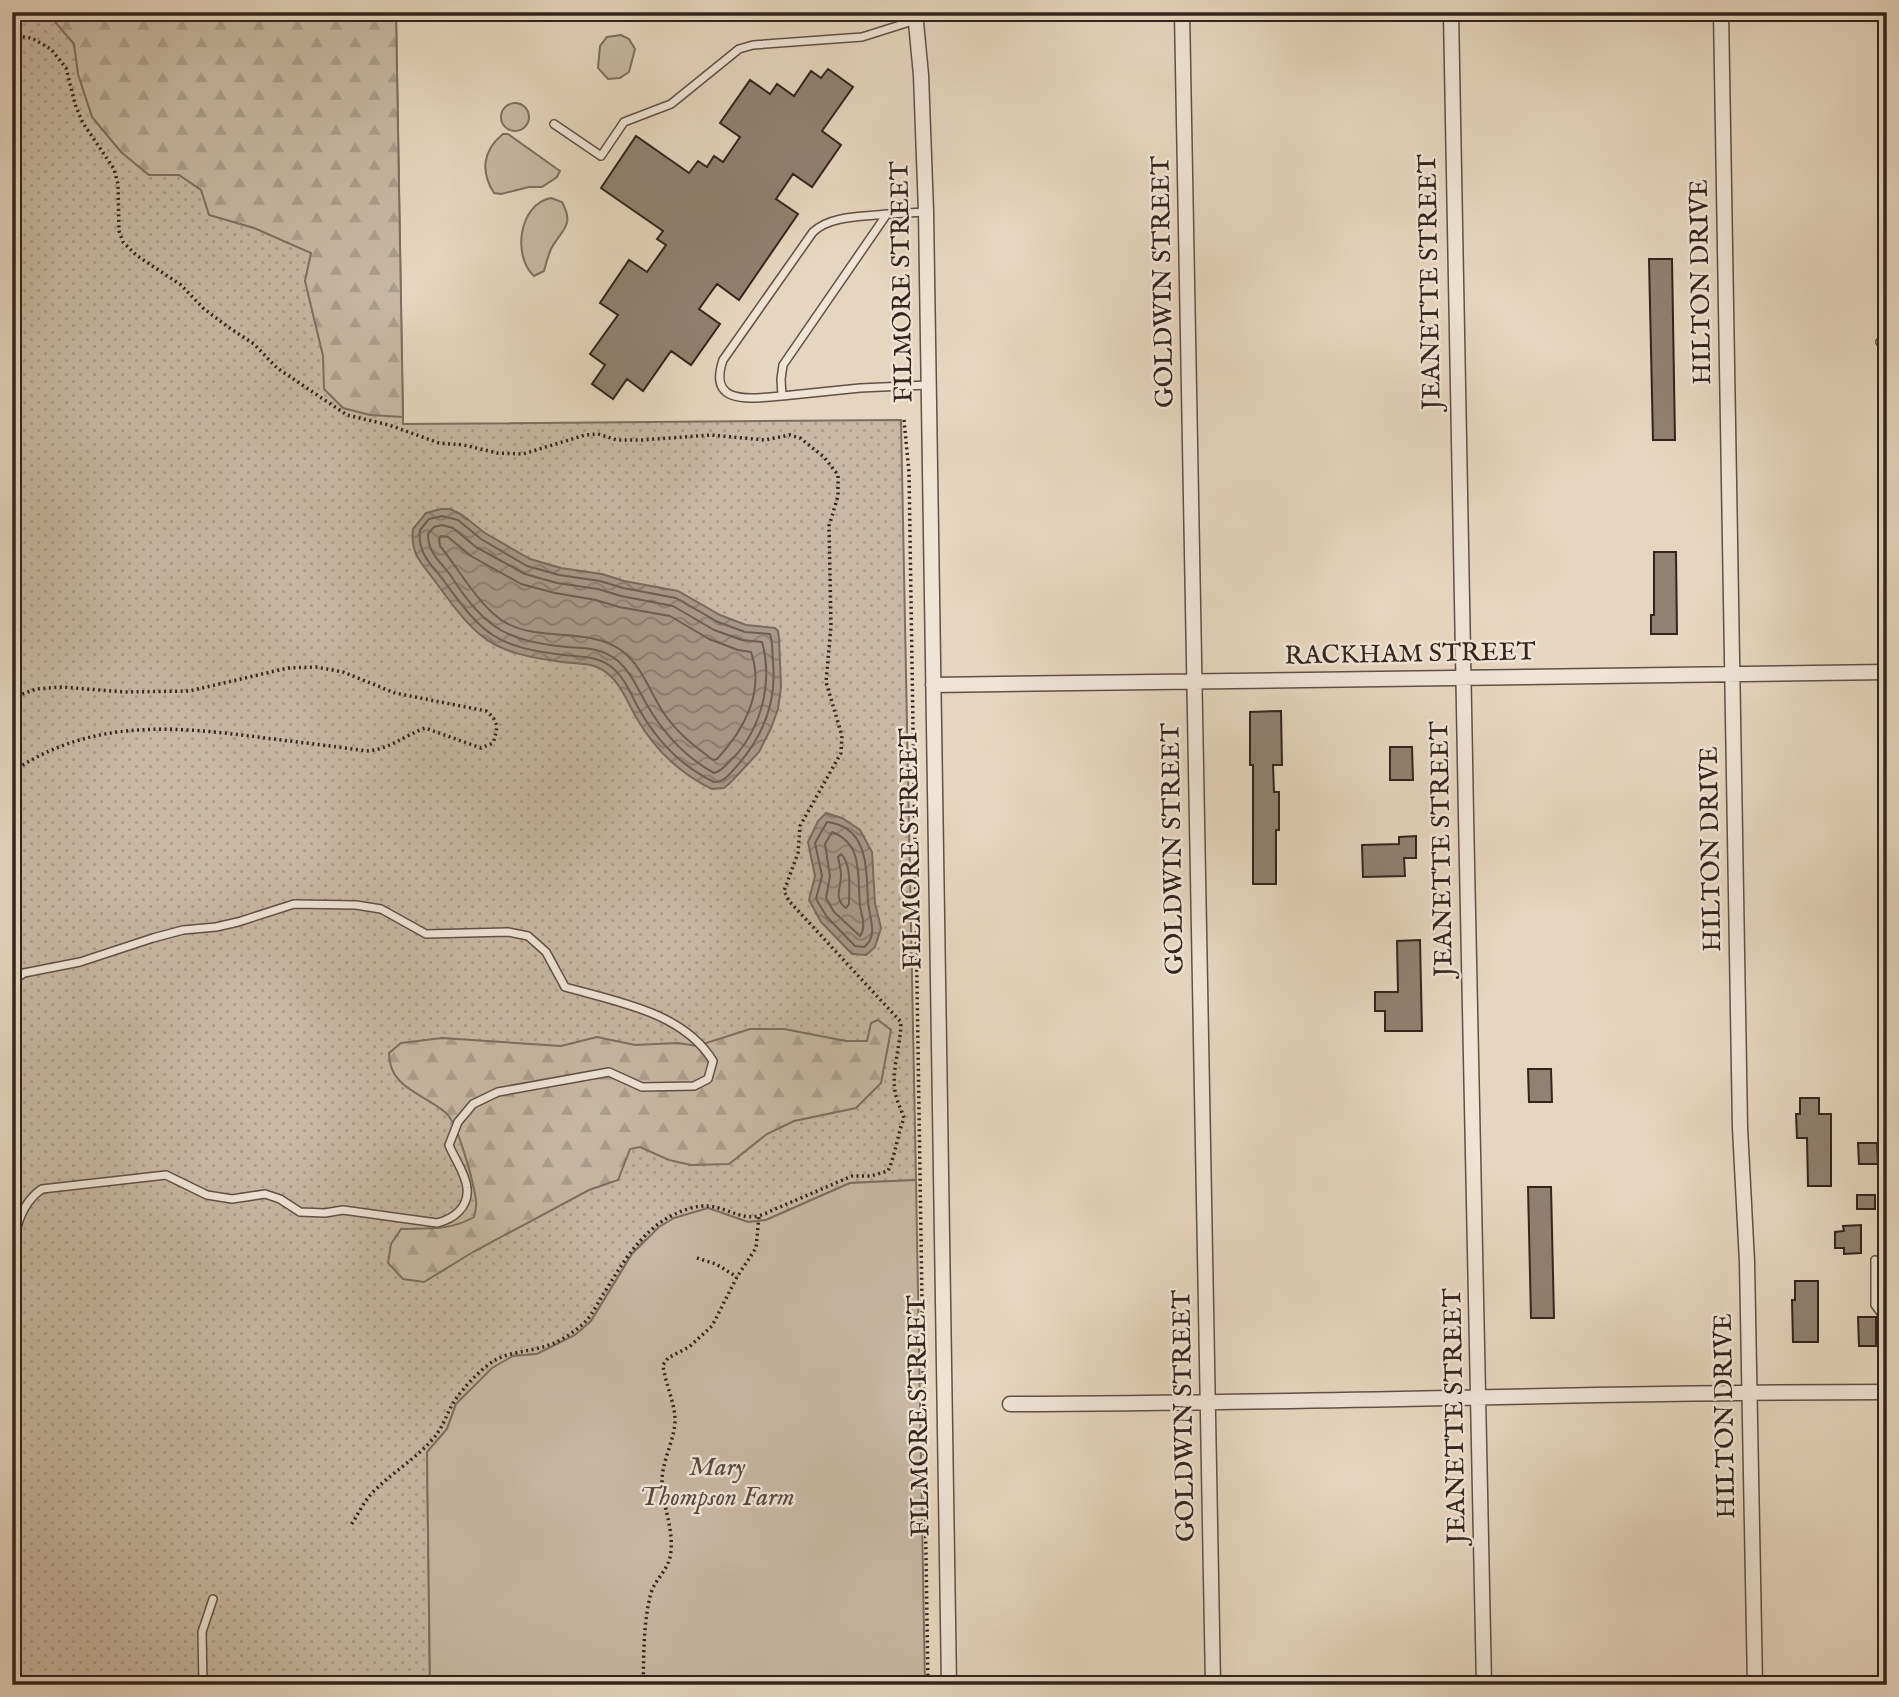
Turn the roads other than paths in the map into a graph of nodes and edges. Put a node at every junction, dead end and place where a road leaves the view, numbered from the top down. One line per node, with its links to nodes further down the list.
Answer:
1 (1182, 12): 13 (street, GOLDWIN STREET)
2 (1451, 12): 12 (street, JEANETTE STREET)
3 (1721, 12): 11 (street, HILTON DRIVE)
4 (916, 16): 5 (lane); 6 (street, FILMORE STREET)
5 (554, 124)
6 (926, 212): 7 (lane); 8 (street, FILMORE STREET)
7 (887, 214): 9 (lane); 9 (lane)
8 (928, 385): 9 (lane); 14 (street, FILMORE STREET)
9 (782, 396)
10 (1887, 672): 11 (street, RACKHAM STREET)
11 (1732, 674): 12 (street, RACKHAM STREET); 19 (street, HILTON DRIVE)
12 (1462, 677): 13 (street, RACKHAM STREET); 21 (street, JEANETTE STREET)
13 (1195, 682): 14 (street, RACKHAM STREET); 23 (street, GOLDWIN STREET)
14 (933, 685): 26 (street, FILMORE STREET)
15 (12, 981): 17 (lane)
16 (1875, 1260): 18 (lane)
17 (12, 1310)
18 (1887, 1321)
19 (1750, 1392): 20 (street); 21 (street); 29 (street, HILTON DRIVE)
20 (1887, 1392)
21 (1480, 1398): 23 (street); 28 (street, JEANETTE STREET)
22 (1010, 1404): 23 (street)
23 (1209, 1404): 27 (street, GOLDWIN STREET)
24 (213, 1599): 25 (lane)
25 (203, 1685)
26 (949, 1685)
27 (1213, 1685)
28 (1484, 1685)
29 (1755, 1685)

